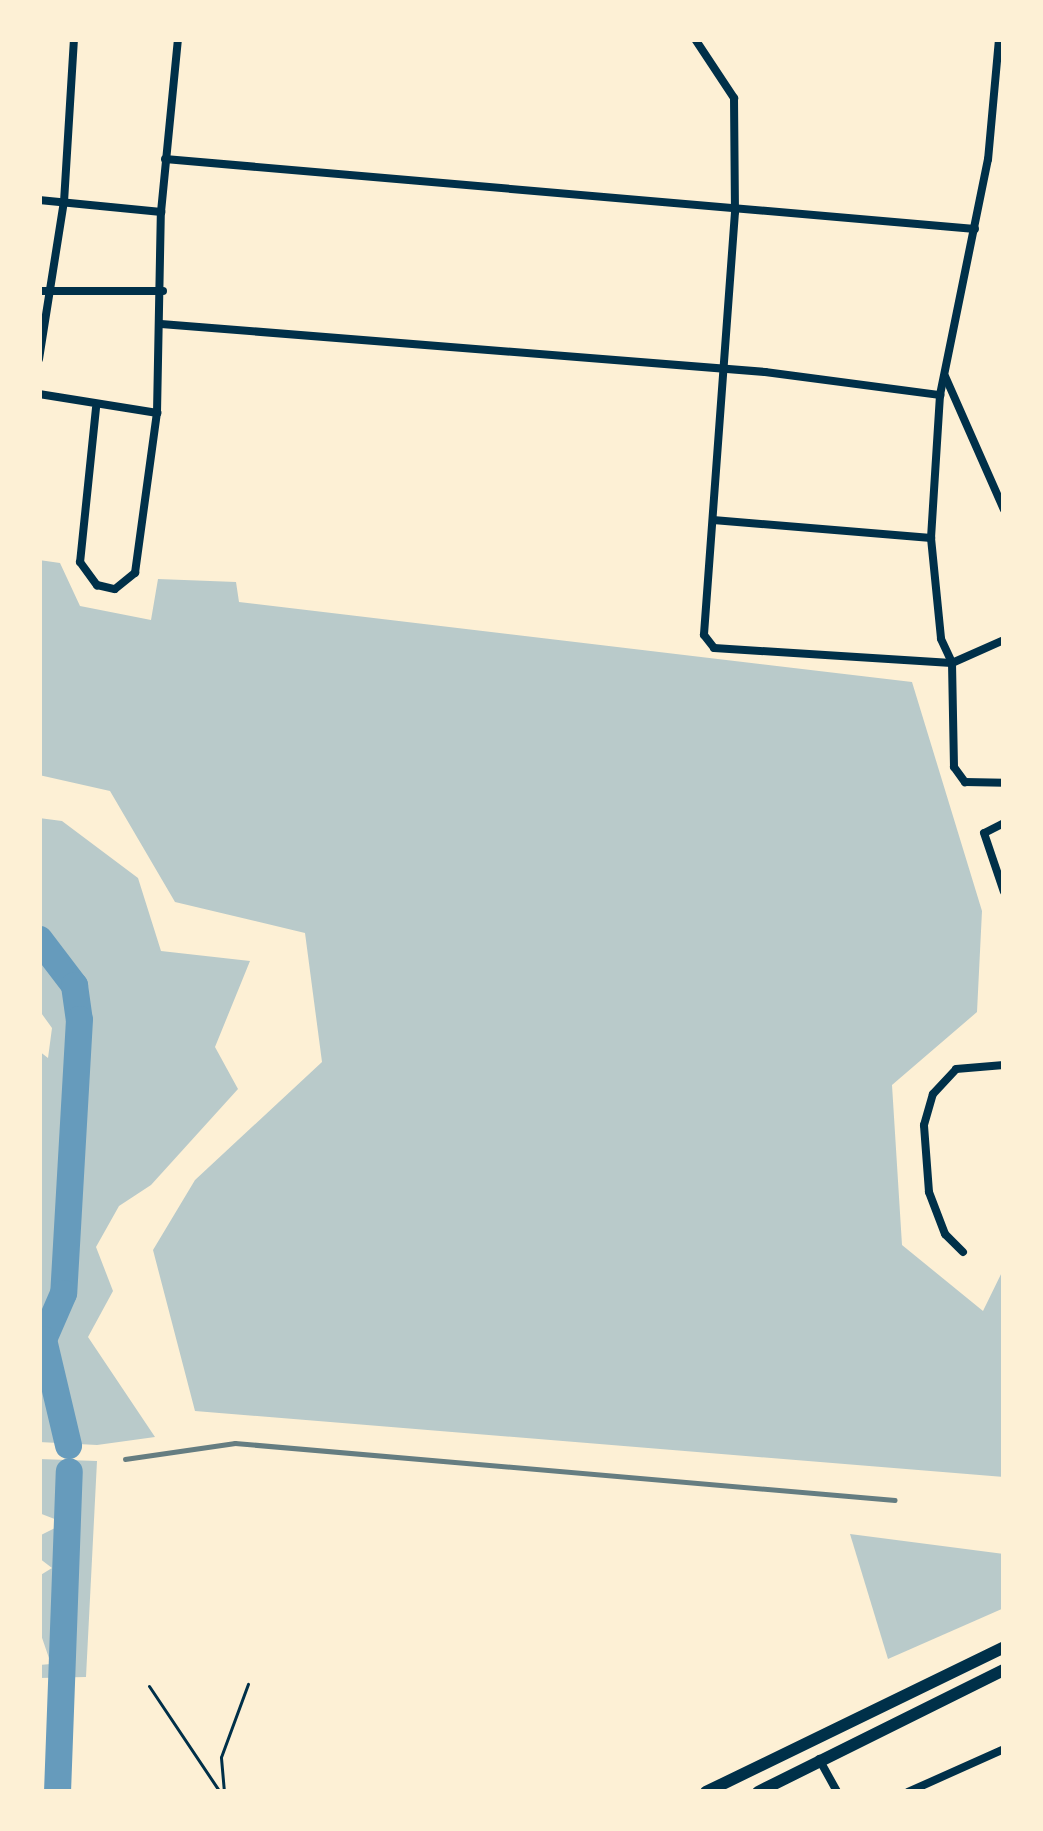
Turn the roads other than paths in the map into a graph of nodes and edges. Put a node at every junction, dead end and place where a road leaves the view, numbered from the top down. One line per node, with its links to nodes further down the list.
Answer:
1 (74, 39): 7 (street)
2 (178, 39): 5 (street)
3 (695, 39): 9 (street)
4 (999, 39): 10 (street)
5 (166, 159): 8 (street); 9 (street)
6 (39, 200): 7 (street)
7 (64, 202): 8 (street); 11 (street)
8 (161, 212): 12 (street)
9 (736, 212): 10 (street); 15 (street)
10 (976, 229): 16 (street)
11 (43, 291): 12 (street); 14 (street)
12 (163, 291): 13 (street)
13 (161, 324): 15 (street); 20 (street)
14 (39, 359)
15 (730, 369): 18 (street); 22 (street)
16 (945, 376): 18 (street); 21 (street)
17 (39, 394): 19 (street)
18 (940, 394): 23 (street)
19 (97, 408): 20 (street); 20 (street)
20 (157, 413)
21 (1004, 510)
22 (713, 520): 23 (street); 25 (street)
23 (932, 538): 25 (street)
24 (1004, 640): 25 (street)
25 (952, 663): 26 (street)
26 (1004, 783)
27 (1004, 823): 28 (street)
28 (1004, 892)
29 (1004, 1065): 30 (street)
30 (963, 1252)
31 (1004, 1647): 35 (main road)
32 (1003, 1673): 34 (main road)
33 (1004, 1748): 38 (street)
34 (819, 1757): 36 (main road); 37 (street)
35 (706, 1792)
36 (758, 1792)
37 (837, 1792)
38 (908, 1792)

